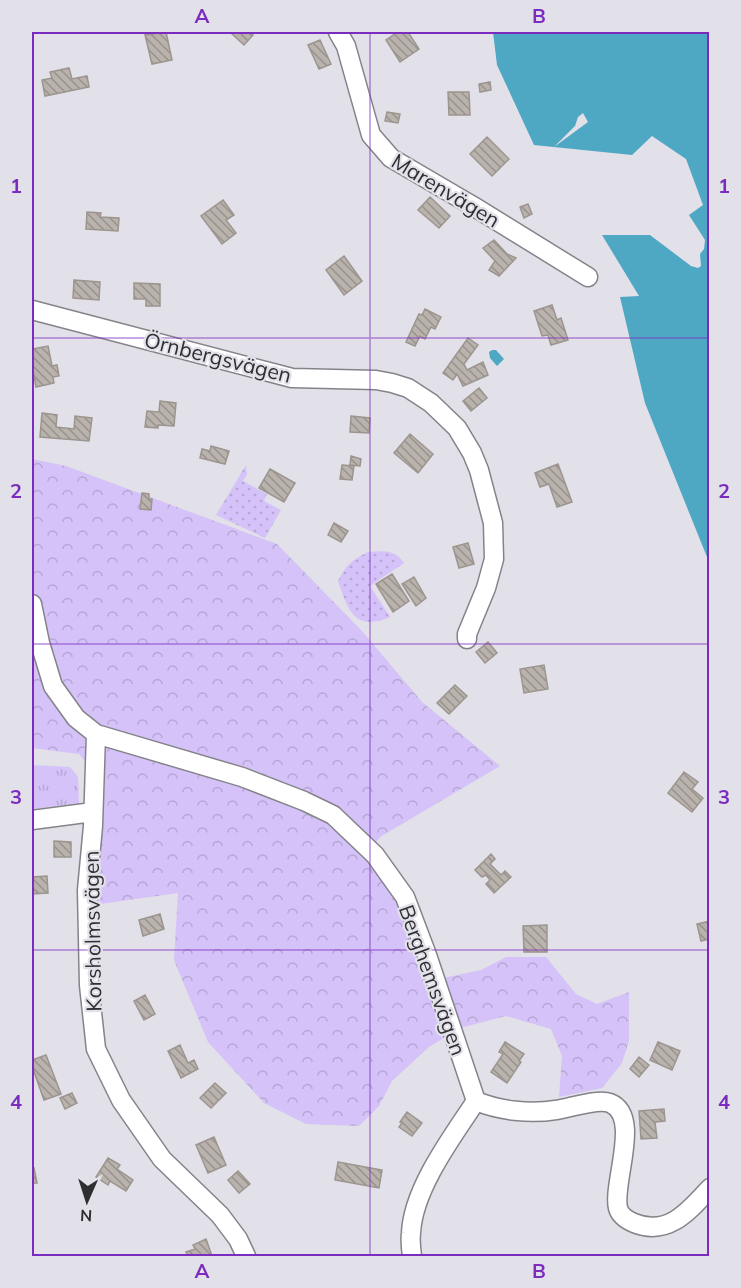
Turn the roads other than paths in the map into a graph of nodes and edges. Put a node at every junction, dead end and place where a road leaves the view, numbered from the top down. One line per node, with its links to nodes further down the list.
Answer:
1 (338, 32): 2 (street, Marenvägen)
2 (588, 277)
3 (32, 309): 5 (street, Örnbergsvägen)
4 (32, 604): 6 (street, Berghemsvägen)
5 (467, 639)
6 (96, 734): 7 (street, Korsholmsvägen); 9 (street, Berghemsvägen)
7 (93, 812): 8 (street); 11 (street, Korsholmsvägen)
8 (32, 820)
9 (476, 1101): 10 (street); 12 (street)
10 (710, 1188)
11 (246, 1257)
12 (412, 1257)

